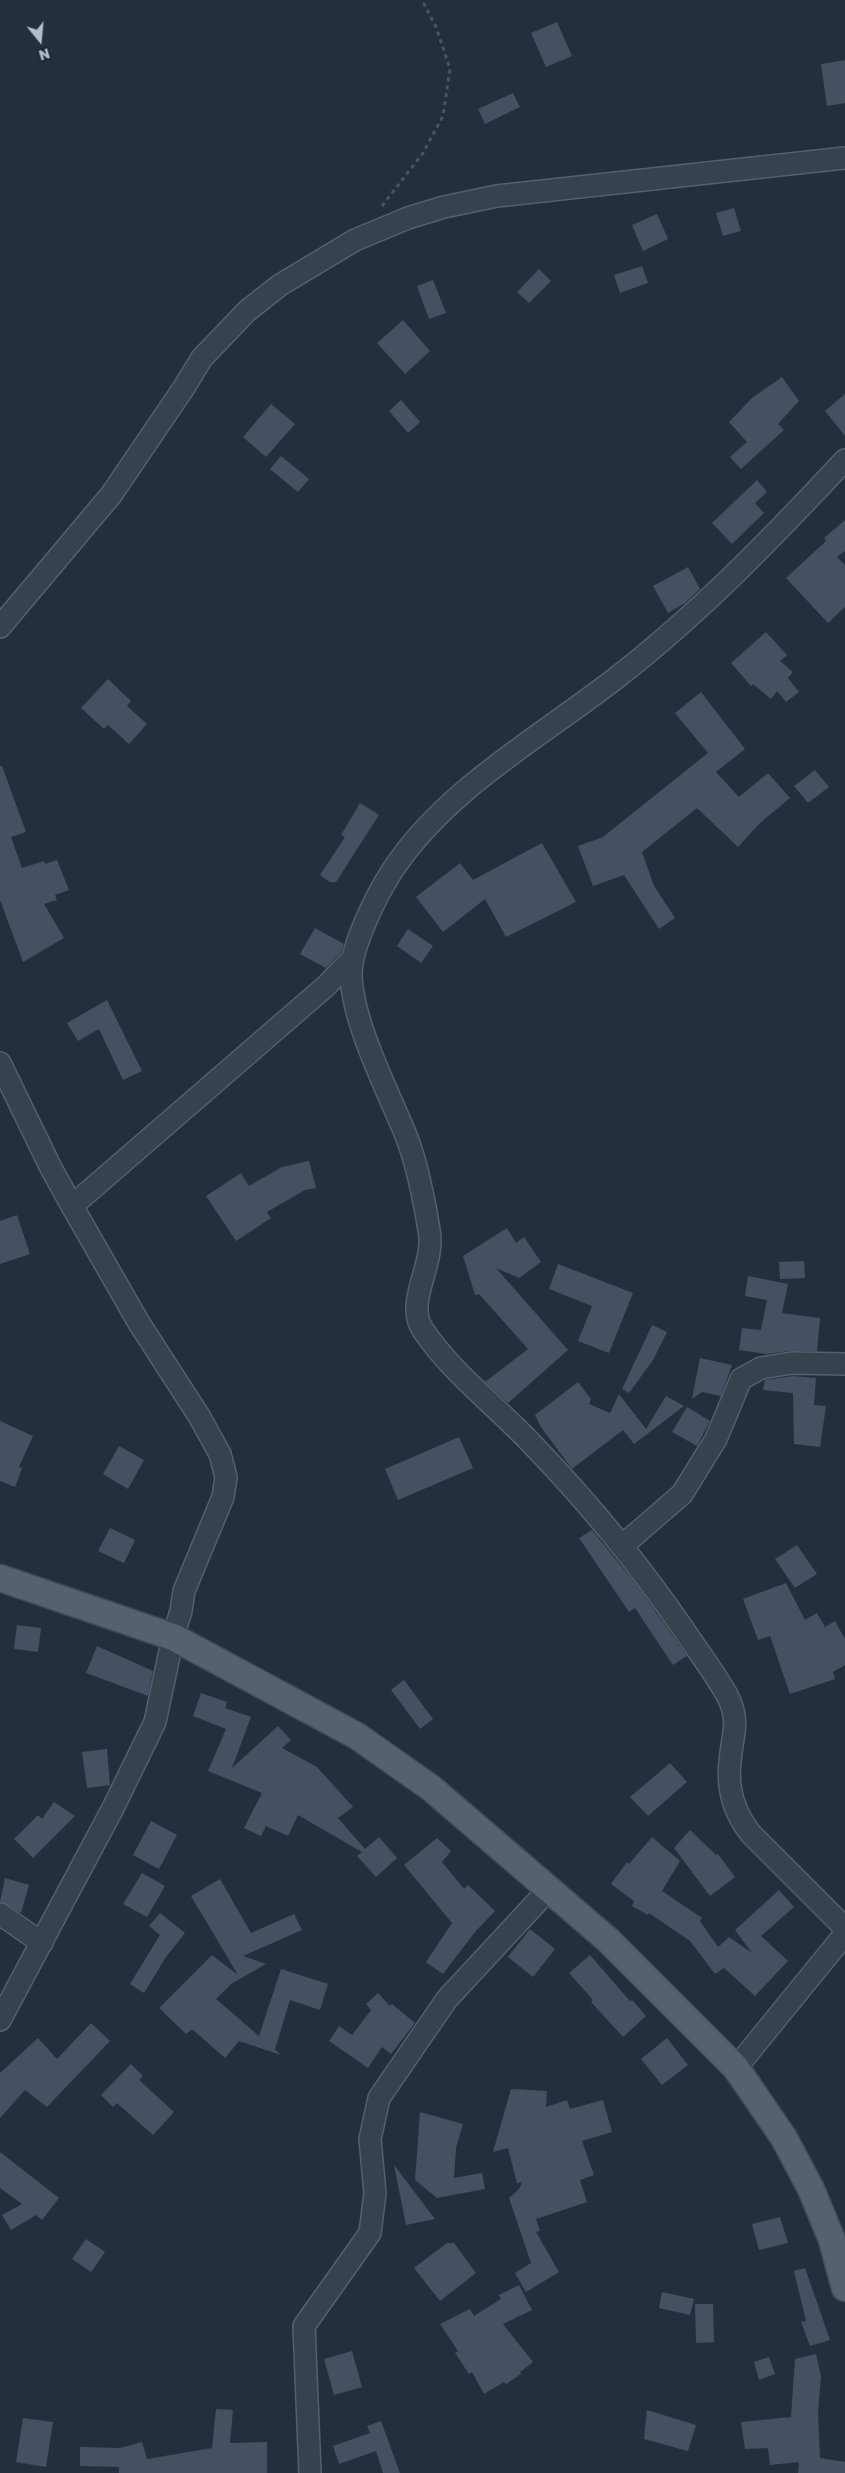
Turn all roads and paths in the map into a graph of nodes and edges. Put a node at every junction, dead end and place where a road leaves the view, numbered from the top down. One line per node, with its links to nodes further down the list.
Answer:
1 (422, 0): 3 (path)
2 (845, 158): 5 (street)
3 (378, 211)
4 (845, 460): 6 (street)
5 (0, 628)
6 (352, 960): 8 (street); 10 (street)
7 (0, 1063): 8 (street)
8 (72, 1206): 12 (street)
9 (845, 1364): 10 (street)
10 (622, 1546): 15 (street)
11 (0, 1578): 12 (main road)
12 (174, 1636): 13 (main road); 17 (street)
13 (549, 1889): 19 (main road); 21 (street)
14 (0, 1914): 17 (street)
15 (845, 1928)
16 (845, 1934): 19 (street)
17 (42, 1943): 18 (street)
18 (0, 2020)
19 (736, 2068): 20 (main road)
20 (845, 2288)
21 (310, 2473)

